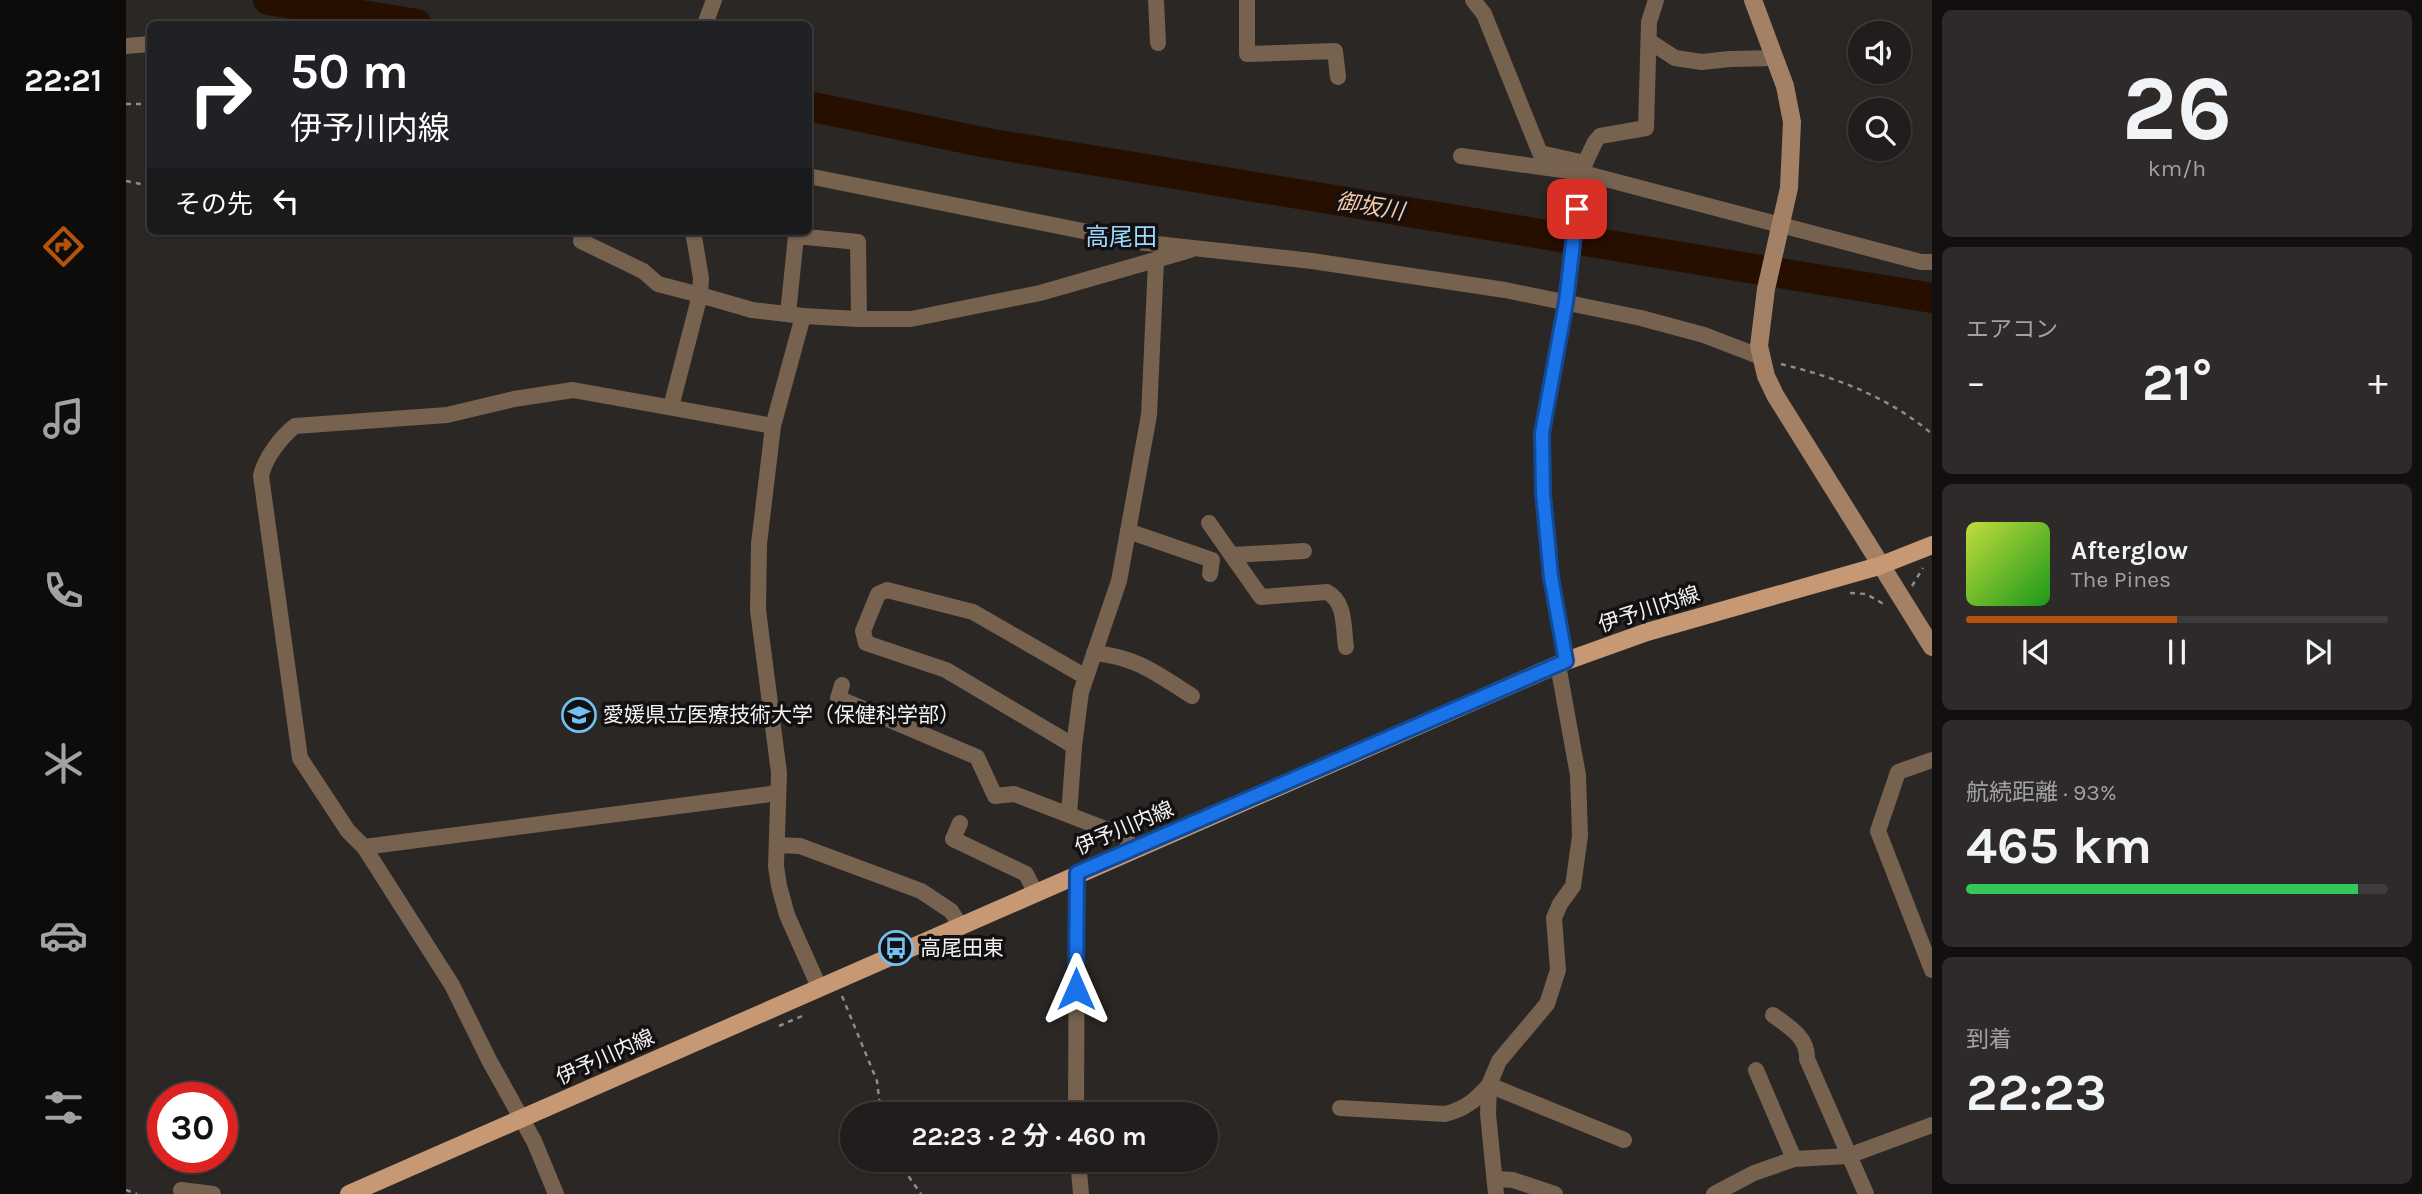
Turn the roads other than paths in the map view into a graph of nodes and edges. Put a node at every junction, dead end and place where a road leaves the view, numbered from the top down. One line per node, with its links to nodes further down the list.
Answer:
1 (714, 0): 7 (street)
2 (1156, 0): 9 (street)
3 (1247, 0): 13 (street)
4 (1473, 0): 15 (street)
5 (1656, 0): 8 (street)
6 (1753, 0): 12 (street)
7 (706, 21)
8 (1649, 41): 12 (street); 15 (street)
9 (1158, 43)
10 (147, 44): 11 (street)
11 (126, 46)
12 (1775, 58): 17 (street)
13 (1338, 77)
14 (1461, 156): 15 (street)
15 (1583, 172): 17 (street); 24 (street)
16 (812, 177): 20 (street)
17 (1780, 227): 22 (street); 27 (street)
18 (694, 235): 23 (street)
19 (581, 241): 23 (street)
20 (1195, 248): 21 (street); 24 (street)
21 (1156, 261): 26 (street); 31 (street)
22 (1932, 262)
23 (700, 295): 25 (street); 28 (street)
24 (1566, 296): 27 (street); 39 (street)
25 (795, 315): 26 (street); 26 (street); 29 (street)
26 (859, 319)
27 (1760, 351): 35 (street)
28 (671, 407): 29 (street); 49 (street)
29 (773, 426): 45 (street)
30 (1209, 523): 33 (street)
31 (1128, 531): 33 (street); 38 (street)
32 (1932, 545): 35 (main road, 伊予川内線)
33 (1229, 550): 34 (street); 36 (street)
34 (1304, 551)
35 (1879, 566): 37 (street); 39 (main road, 伊予川内線)
36 (1346, 647)
37 (1932, 647)
38 (1094, 653): 40 (street); 42 (street)
39 (1562, 663): 50 (main road, 伊予川内線); 58 (street)
40 (1086, 677): 43 (street); 43 (street)
41 (842, 685): 46 (street)
42 (1192, 696)
43 (1074, 746): 46 (street)
44 (1932, 760): 54 (street)
45 (778, 793): 48 (street); 49 (street)
46 (1069, 815): 50 (street)
47 (960, 824): 52 (street)
48 (777, 845): 53 (street); 55 (street)
49 (364, 847): 61 (street)
50 (1132, 850): 51 (main road, 伊予川内線)
51 (1077, 873): 52 (main road, 伊予川内線); 59 (street)
52 (1035, 892): 53 (main road, 伊予川内線)
53 (960, 925): 55 (main road, 伊予川内線)
54 (1932, 970)
55 (827, 983): 61 (main road, 伊予川内線)
56 (1773, 1015): 64 (street)
57 (1756, 1070): 65 (street)
58 (1489, 1085): 60 (street); 63 (street); 67 (street)
59 (1076, 1102)
60 (1340, 1108)
61 (523, 1118): 70 (main road, 伊予川内線); 71 (street)
62 (1932, 1125): 64 (street)
63 (1624, 1140)
64 (1848, 1156): 65 (street); 75 (street)
65 (1794, 1159): 74 (street)
66 (1079, 1172): 72 (street)
67 (1496, 1186): 73 (street)
68 (181, 1190): 69 (street)
69 (213, 1194)
70 (349, 1194)
71 (556, 1194)
72 (1081, 1194)
73 (1555, 1194)
74 (1714, 1194)
75 (1866, 1194)

